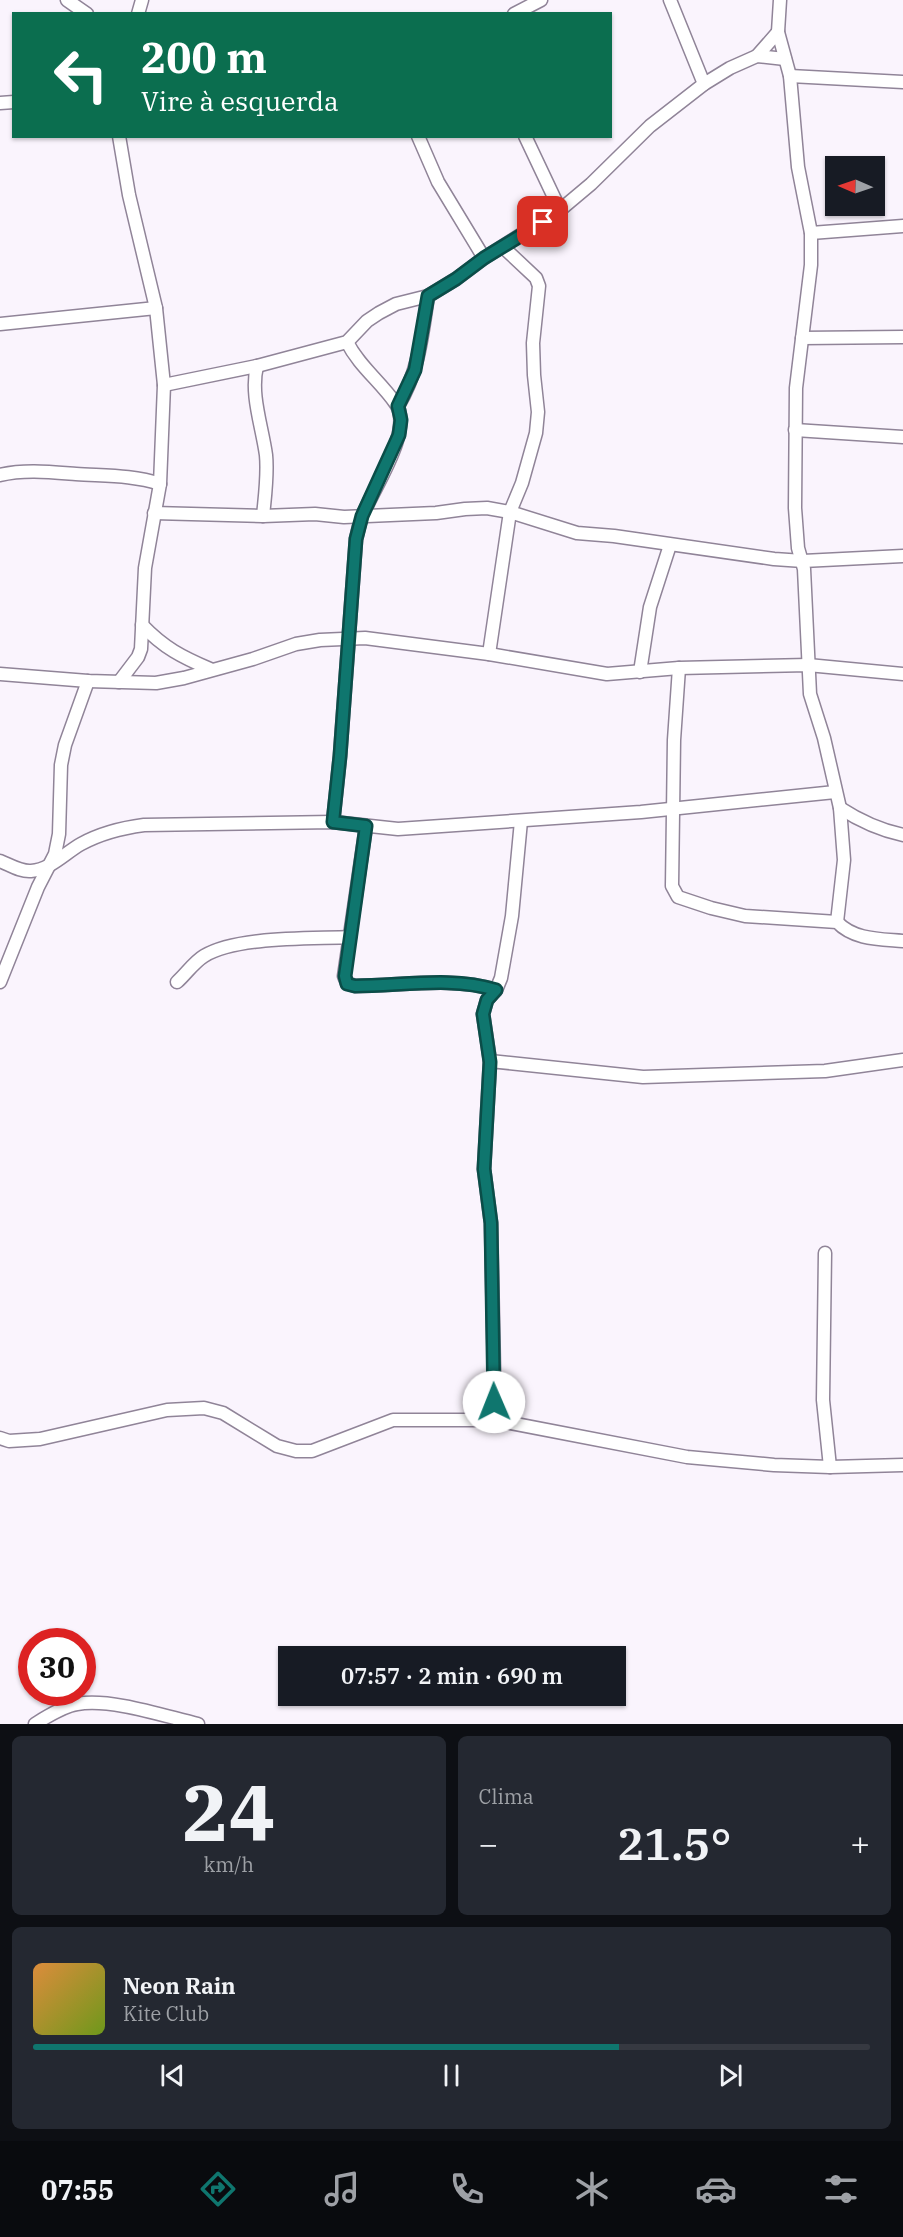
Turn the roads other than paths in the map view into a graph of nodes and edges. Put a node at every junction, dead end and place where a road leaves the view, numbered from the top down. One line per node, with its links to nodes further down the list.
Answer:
1 (67, 0): 5 (street)
2 (542, 0): 6 (street)
3 (670, 0): 12 (street)
4 (780, 0): 7 (street)
5 (84, 12)
6 (518, 12)
7 (778, 33): 8 (street); 9 (street)
8 (757, 56): 9 (street); 12 (street)
9 (785, 59): 10 (street)
10 (790, 76): 11 (street); 18 (street)
11 (903, 82)
12 (704, 84): 16 (street)
13 (119, 138): 22 (street)
14 (419, 138): 20 (street)
15 (526, 138): 16 (street)
16 (560, 210): 19 (street)
17 (903, 226): 18 (street)
18 (811, 232): 25 (street)
19 (503, 247): 20 (street); 34 (street)
20 (484, 258): 21 (street)
21 (428, 296): 26 (street); 29 (street)
22 (156, 308): 23 (street); 28 (street)
23 (0, 324)
24 (903, 337): 25 (street)
25 (802, 338): 30 (street)
26 (347, 342): 27 (street); 29 (street)
27 (257, 366): 28 (street); 36 (street)
28 (164, 385): 33 (street)
29 (398, 406): 37 (street)
30 (795, 430): 31 (street); 40 (street)
31 (903, 437)
32 (0, 475): 33 (street)
33 (160, 484): 35 (street)
34 (510, 512): 37 (street); 38 (street); 43 (street)
35 (154, 513): 36 (street); 41 (street)
36 (262, 516): 37 (street)
37 (362, 516): 42 (street)
38 (670, 545): 40 (street); 47 (street)
39 (903, 556): 40 (street)
40 (803, 561): 44 (street)
41 (142, 625): 46 (street); 51 (street)
42 (350, 638): 43 (street); 46 (street); 56 (street)
43 (489, 654): 47 (street)
44 (808, 665): 45 (street); 49 (street); 52 (street)
45 (679, 668): 47 (street); 53 (street)
46 (210, 669): 51 (street)
47 (640, 672)
48 (0, 674): 50 (street)
49 (903, 674)
50 (88, 681): 51 (street); 60 (street)
51 (119, 682)
52 (835, 792): 53 (street); 54 (street)
53 (675, 808): 55 (street); 61 (street)
54 (840, 808): 58 (street); 61 (street)
55 (521, 821): 57 (street); 66 (street)
56 (333, 822): 57 (street); 60 (street)
57 (366, 826): 62 (street)
58 (903, 835)
59 (0, 861): 60 (street)
60 (47, 867): 64 (street)
61 (837, 922): 63 (street)
62 (350, 937): 65 (street); 66 (street)
63 (903, 941)
64 (0, 982)
65 (177, 982)
66 (496, 990): 68 (street)
67 (903, 1060): 68 (street)
68 (490, 1062): 70 (street)
69 (825, 1253): 73 (street)
70 (495, 1420): 71 (street); 73 (street)
71 (0, 1438)
72 (903, 1465): 73 (street)
73 (830, 1467)
74 (35, 1724): 75 (street)
75 (198, 1724)

